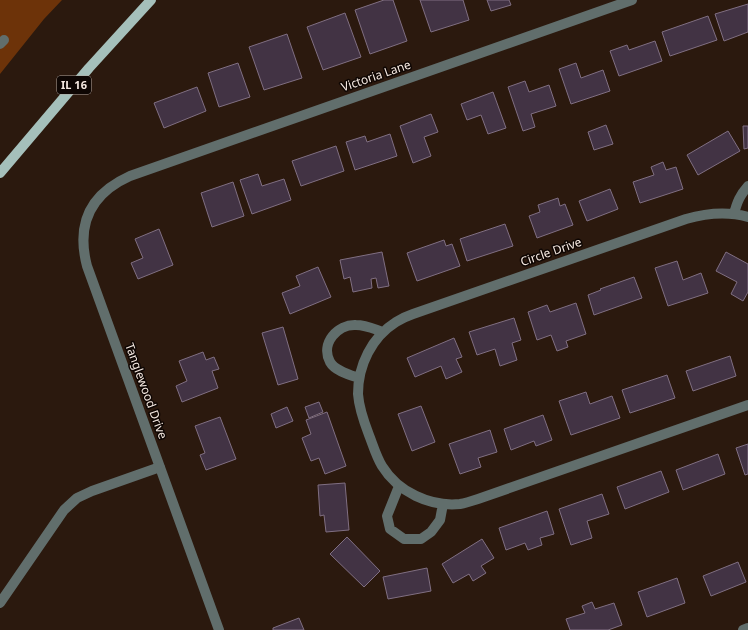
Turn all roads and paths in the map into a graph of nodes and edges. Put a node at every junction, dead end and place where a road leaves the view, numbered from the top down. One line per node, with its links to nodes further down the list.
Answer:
1 (151, 0): 3 (main road, IL 16)
2 (632, 0): 4 (street, Victoria Lane)
3 (0, 173)
4 (130, 176): 11 (street, Tanglewood Drive)
5 (748, 186): 6 (street)
6 (734, 214): 7 (street, Circle Drive); 8 (street, Circle Drive)
7 (748, 217)
8 (383, 332): 9 (street, Circle Drive); 9 (street)
9 (359, 378): 12 (street, Circle Drive)
10 (748, 405): 13 (street, Circle Drive)
11 (160, 467): 14 (street); 16 (street, Tanglewood Drive)
12 (399, 486): 13 (street, Circle Drive); 13 (street)
13 (443, 504)
14 (0, 603)
15 (748, 628): 17 (street)
16 (219, 630)
17 (743, 630)

